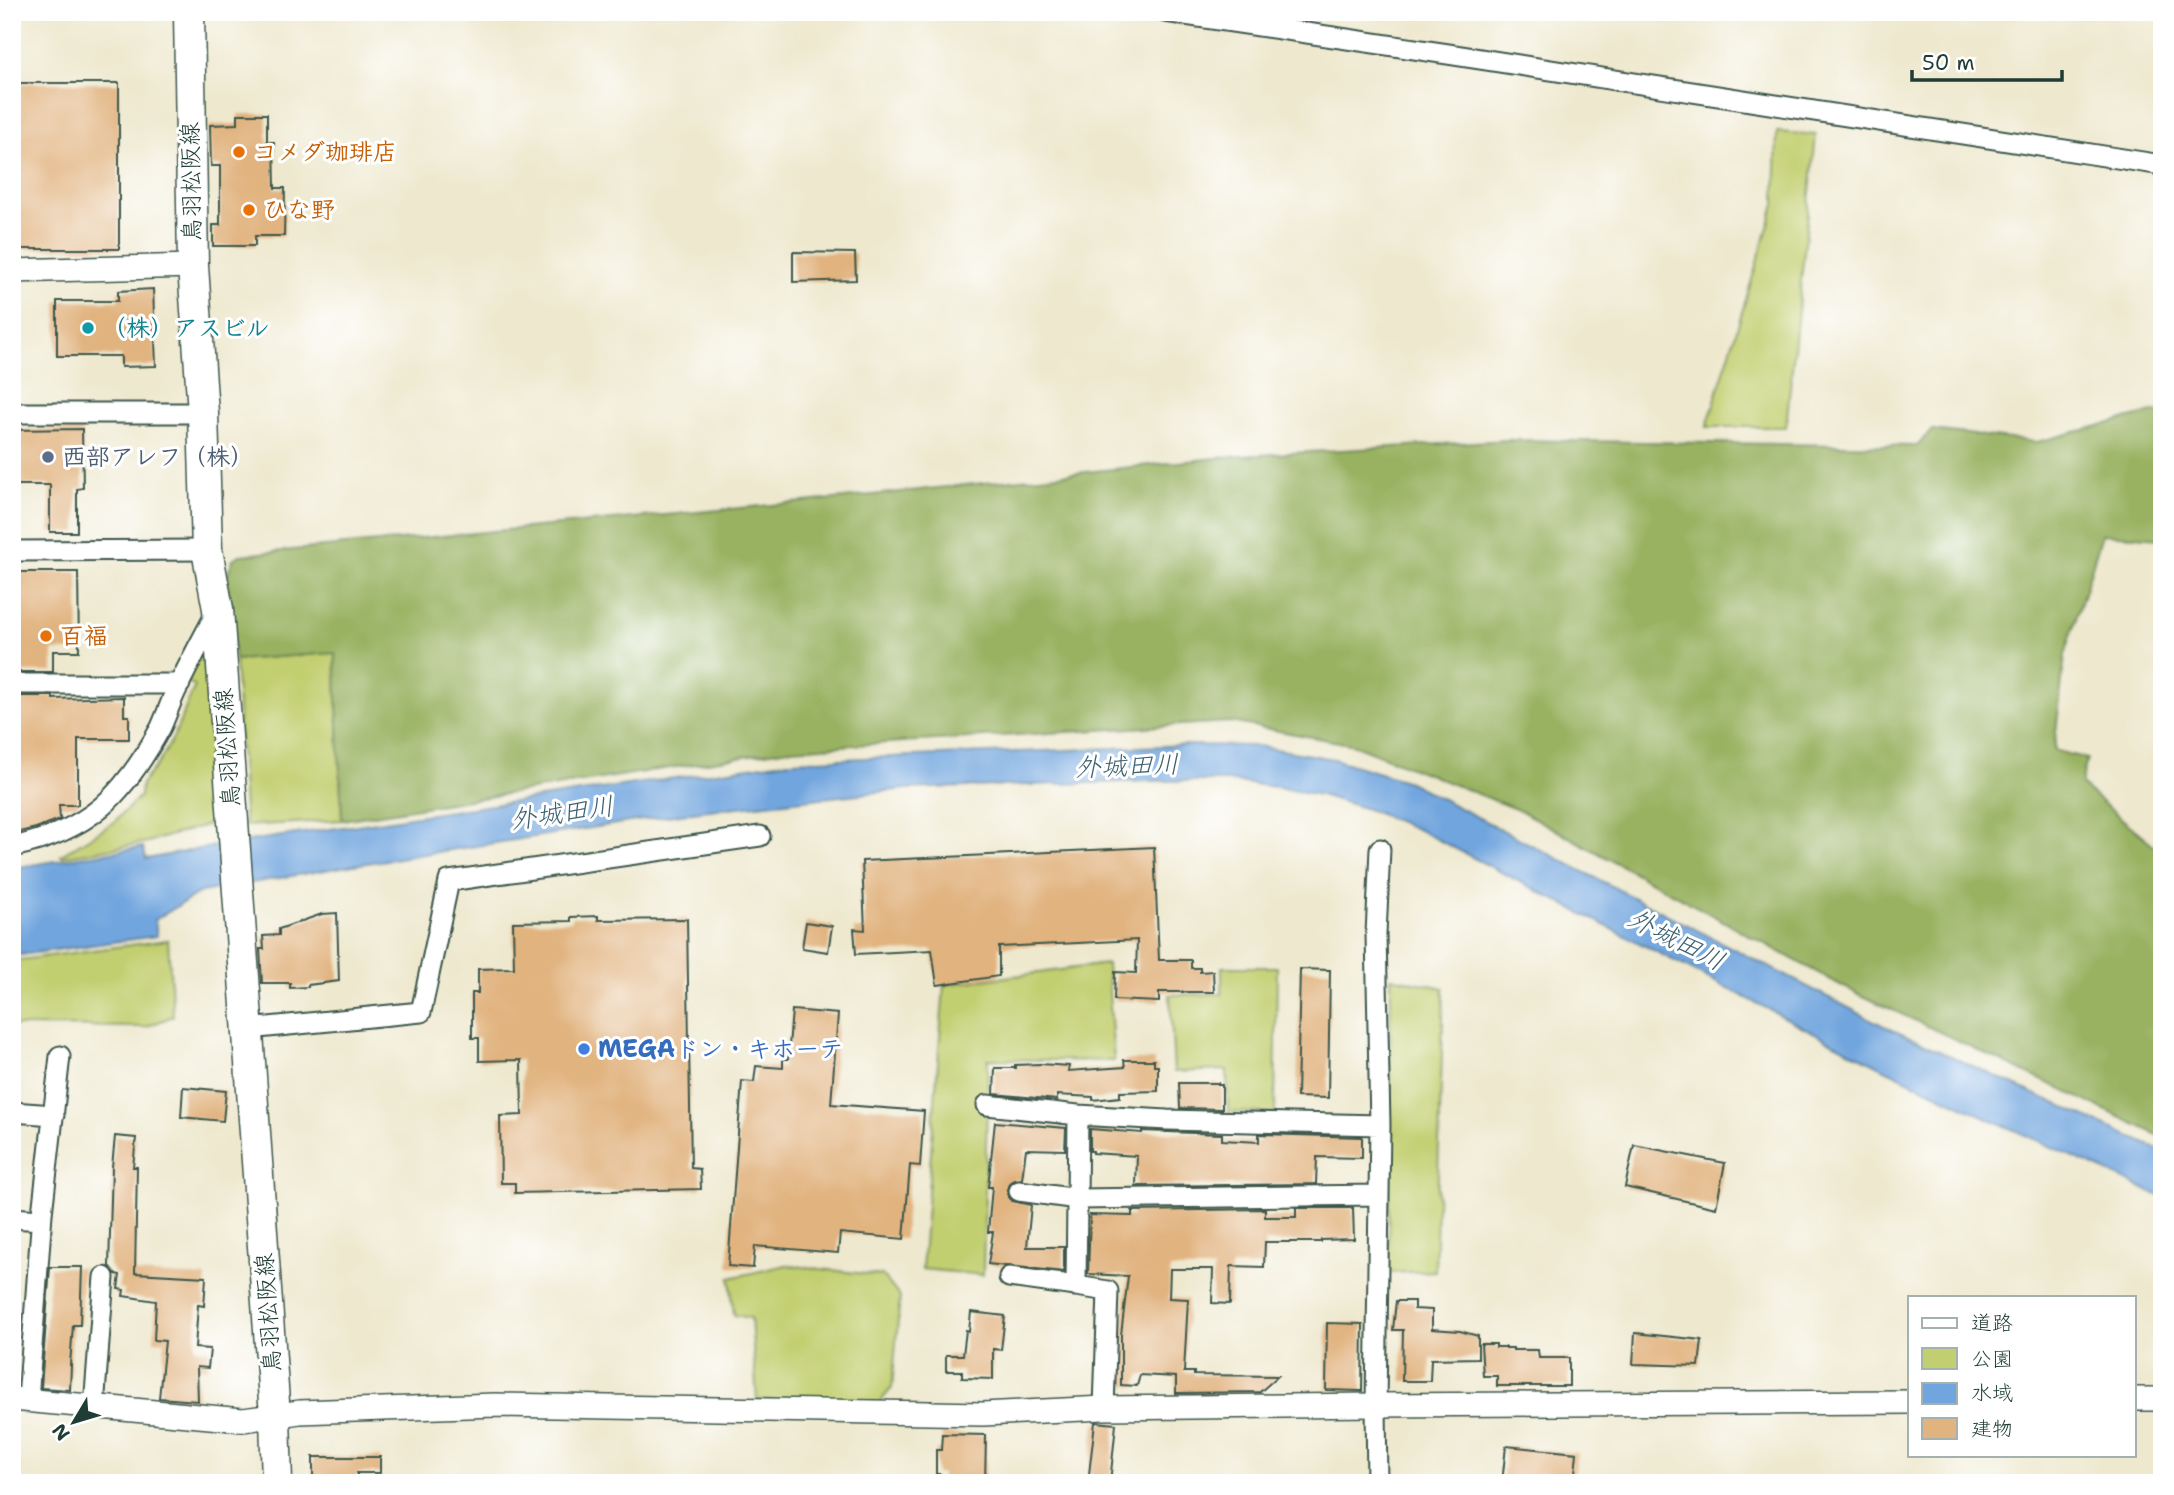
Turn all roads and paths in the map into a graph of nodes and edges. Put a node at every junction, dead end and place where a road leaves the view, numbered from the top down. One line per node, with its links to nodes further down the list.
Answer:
1 (189, 12): 4 (main road, 鳥羽松阪線)
2 (1165, 12): 3 (street)
3 (2162, 165)
4 (193, 267): 5 (street); 7 (main road, 鳥羽松阪線)
5 (12, 271)
6 (12, 413): 7 (street)
7 (203, 414): 8 (main road, 鳥羽松阪線)
8 (207, 550): 9 (street); 10 (main road, 鳥羽松阪線)
9 (12, 551)
10 (218, 609): 12 (street); 16 (main road, 鳥羽松阪線)
11 (12, 684): 12 (street)
12 (180, 684): 14 (street)
13 (760, 836): 16 (street)
14 (12, 847)
15 (1380, 849): 22 (street)
16 (248, 1029): 38 (main road, 鳥羽松阪線)
17 (60, 1056): 20 (street)
18 (987, 1105): 21 (street)
19 (12, 1112): 20 (street)
20 (54, 1115): 27 (street)
21 (1079, 1115): 22 (street); 25 (street)
22 (1380, 1125): 24 (street)
23 (1019, 1191): 25 (street)
24 (1379, 1195): 25 (street); 35 (street)
25 (1078, 1199): 30 (street)
26 (12, 1218): 27 (street)
27 (41, 1220): 33 (street)
28 (1009, 1277): 30 (street)
29 (103, 1278): 36 (street)
30 (1076, 1286): 37 (street)
31 (2136, 1399): 32 (street)
32 (2162, 1399)
33 (20, 1400): 36 (street)
34 (1908, 1402): 35 (street)
35 (1376, 1405): 37 (street); 40 (street)
36 (94, 1407): 38 (street)
37 (1104, 1408): 38 (street)
38 (275, 1416): 39 (main road, 鳥羽松阪線)
39 (277, 1483)
40 (1377, 1483)

